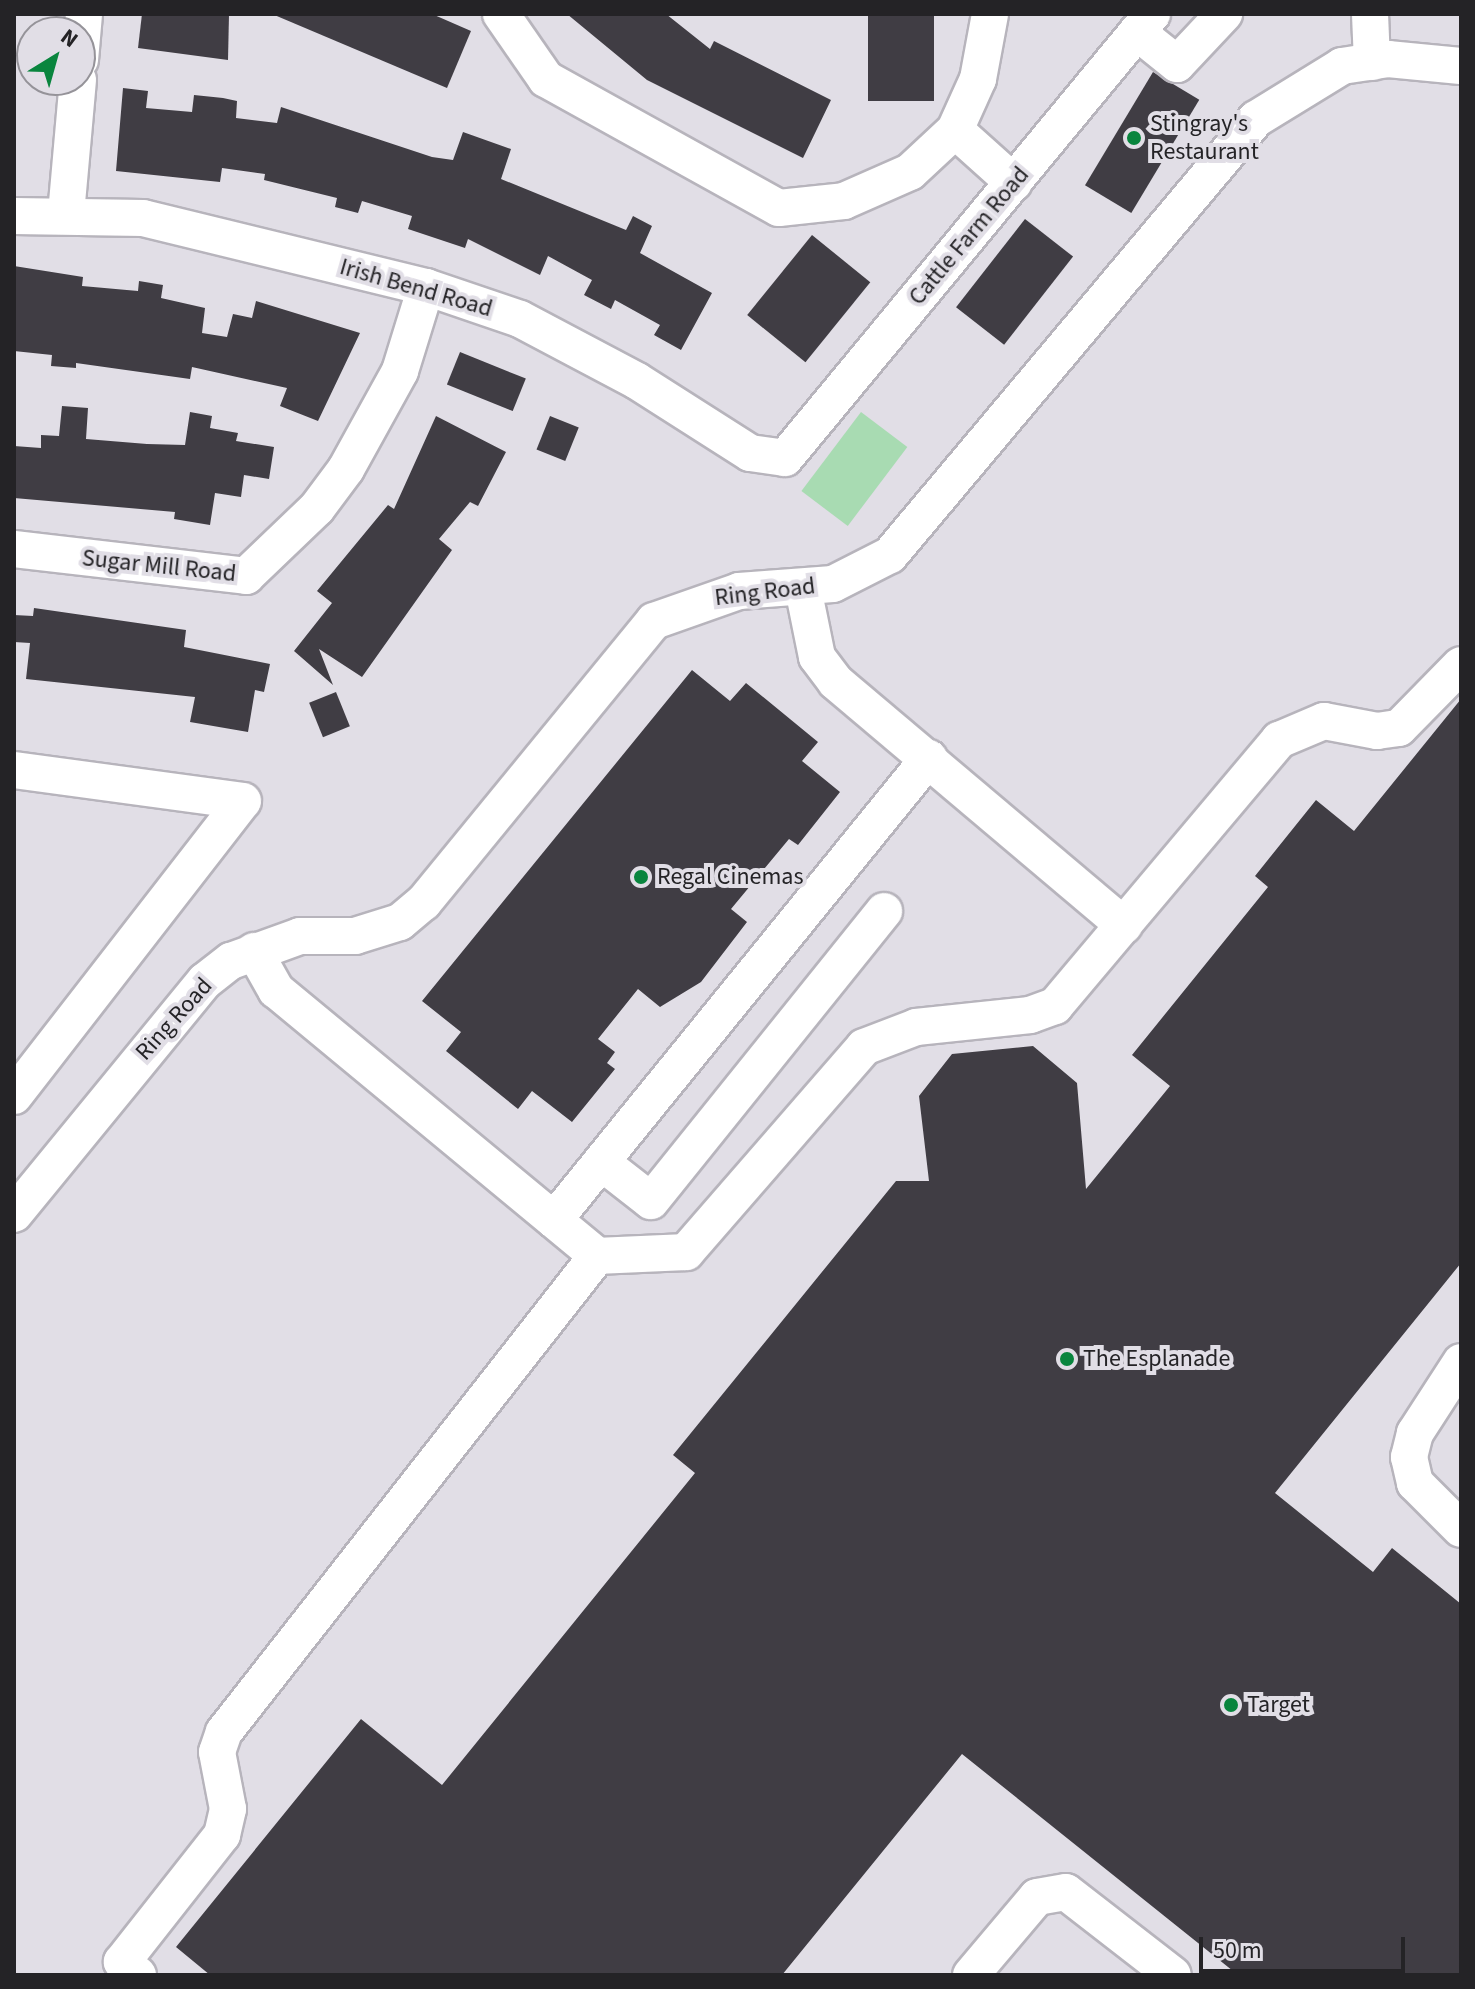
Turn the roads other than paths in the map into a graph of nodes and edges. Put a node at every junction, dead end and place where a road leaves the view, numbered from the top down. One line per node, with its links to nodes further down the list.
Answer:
1 (501, 14): 10 (street)
2 (990, 14): 10 (street)
3 (1224, 14): 6 (street)
4 (1370, 14): 7 (street)
5 (1388, 14): 7 (street)
6 (1145, 23): 11 (street, Cattle Farm Road)
7 (1380, 60): 8 (street, Ring Road); 17 (street, Ring Road)
8 (1461, 66)
9 (77, 96): 12 (street)
10 (955, 130): 11 (street)
11 (1014, 183): 15 (street, Cattle Farm Road)
12 (66, 214): 13 (street, Irish Bend Road); 14 (street, Irish Bend Road)
13 (14, 216)
14 (426, 287): 15 (street, Irish Bend Road); 16 (street, Sugar Mill Road)
15 (785, 458)
16 (14, 549)
17 (803, 588): 19 (street); 23 (street, Ring Road)
18 (1461, 665): 22 (street)
19 (936, 767): 22 (street); 25 (street)
20 (14, 770): 24 (street)
21 (884, 911): 25 (street)
22 (1124, 925): 28 (street)
23 (254, 951): 26 (street, Ring Road); 27 (street)
24 (14, 1096)
25 (601, 1162): 27 (street)
26 (14, 1214)
27 (554, 1220): 28 (street)
28 (597, 1256): 31 (street)
29 (1461, 1362): 30 (street)
30 (1461, 1529)
31 (124, 1971)
32 (971, 1975): 33 (street)
33 (1173, 1975)

